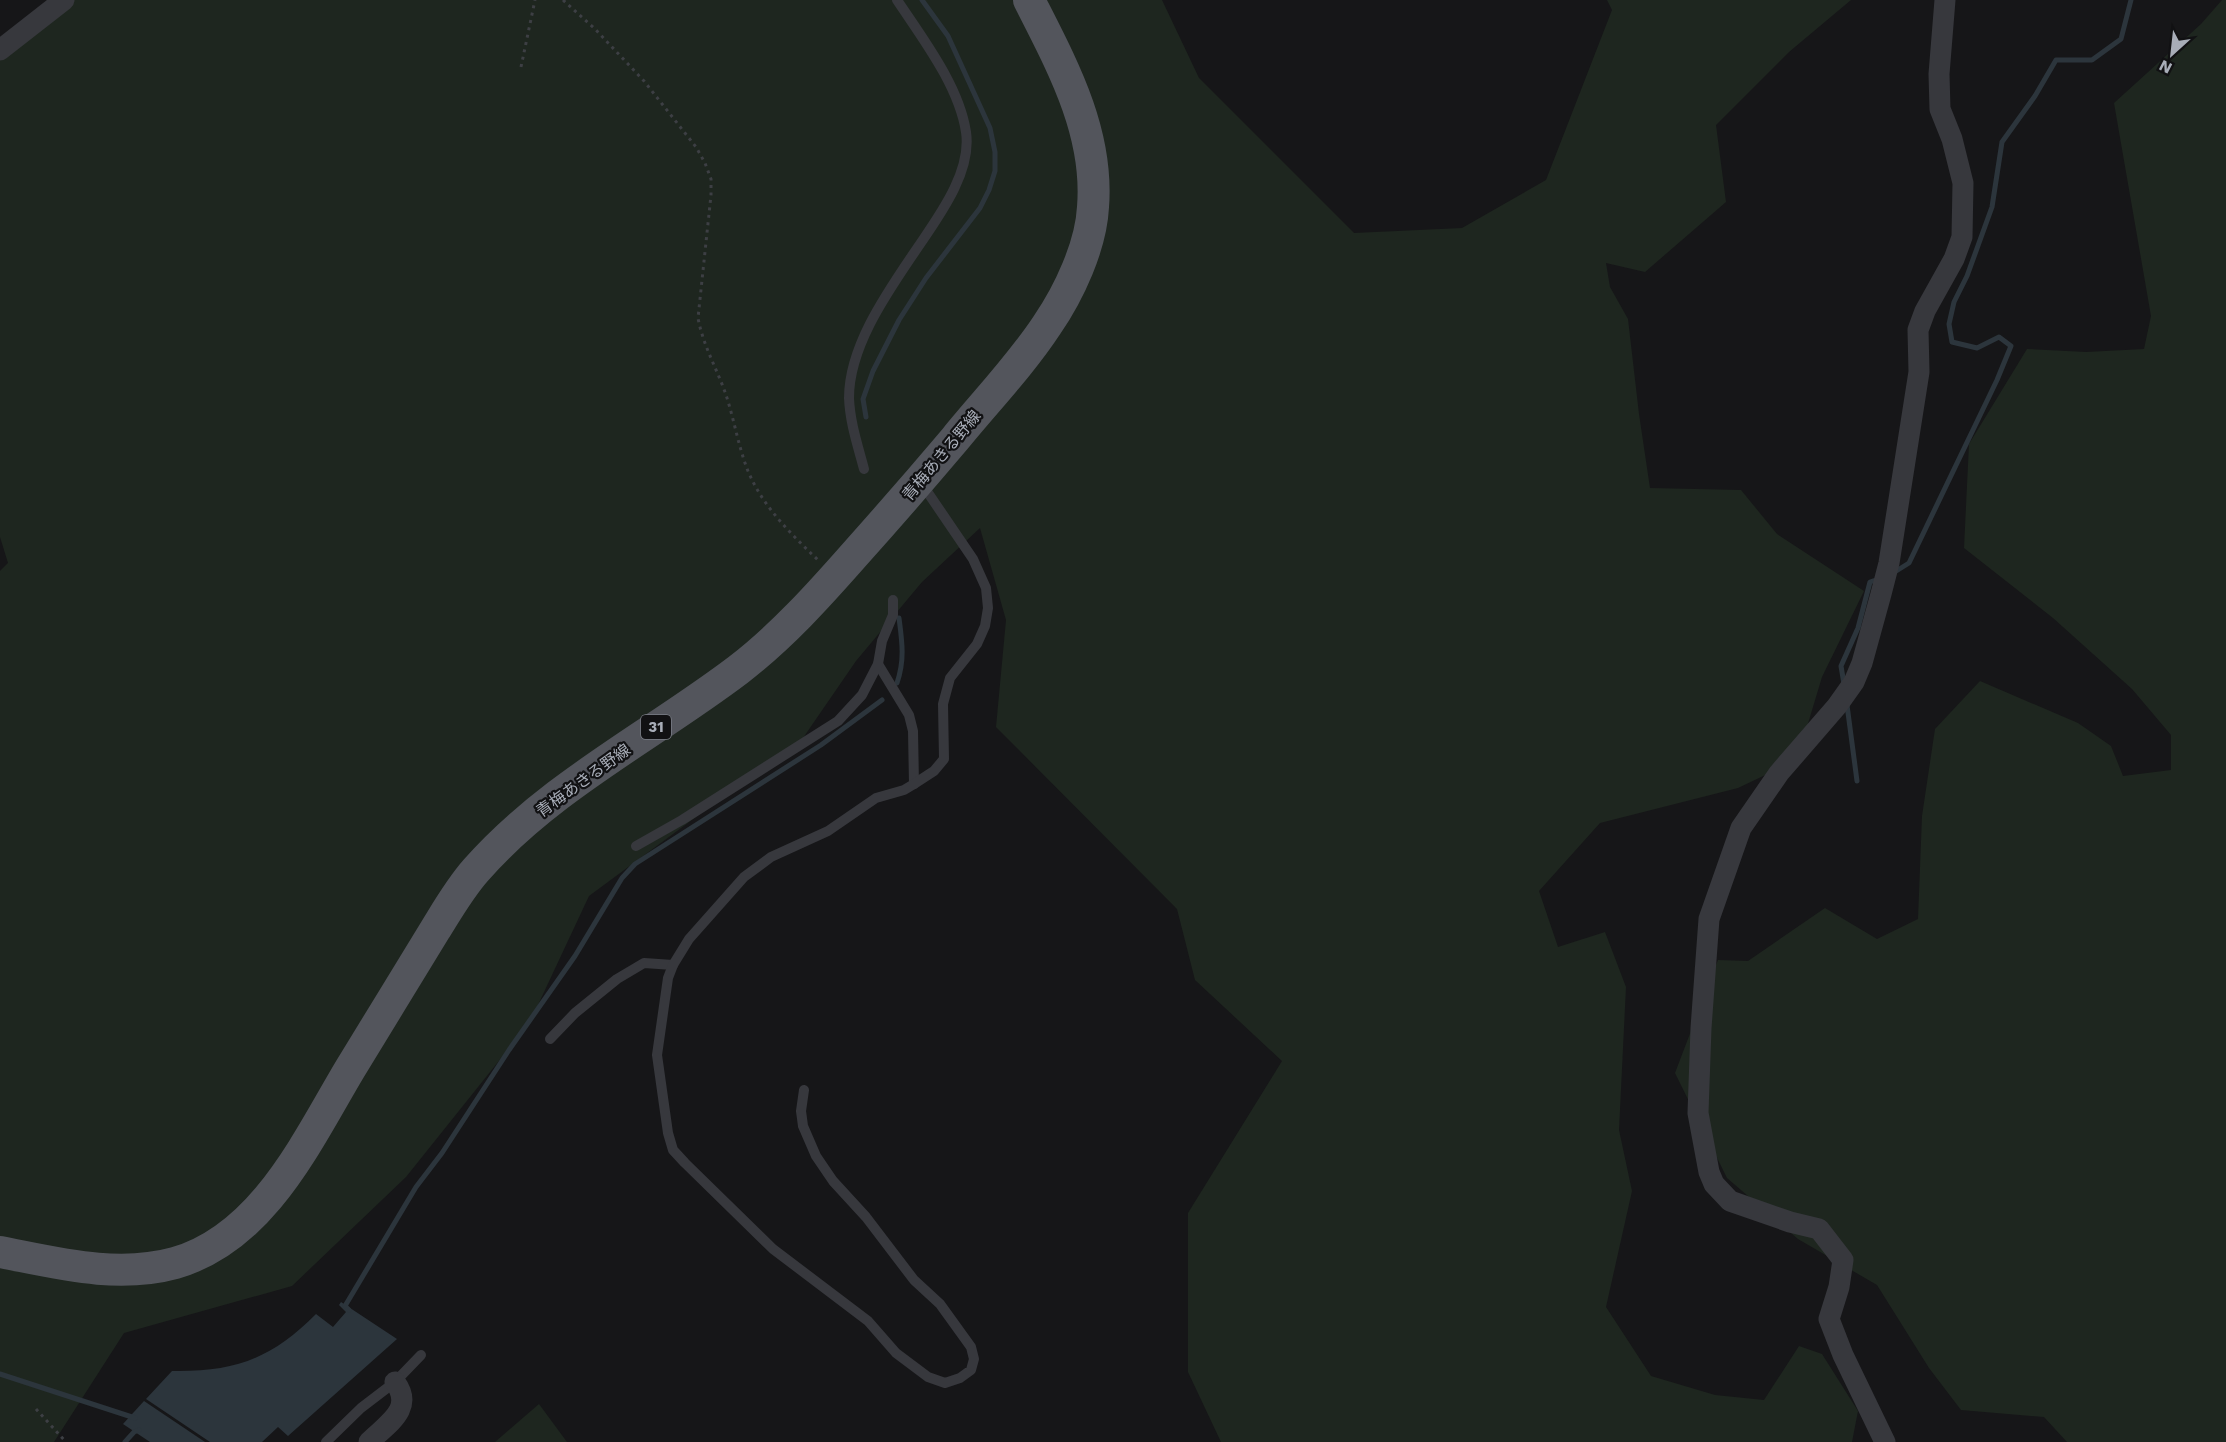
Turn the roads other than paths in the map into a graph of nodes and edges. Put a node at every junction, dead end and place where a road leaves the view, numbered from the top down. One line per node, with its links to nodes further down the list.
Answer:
1 (64, 0): 5 (street)
2 (897, 0): 6 (lane)
3 (1029, 0): 7 (main road, 青梅あきる野線 / 31)
4 (1945, 0): 20 (street)
5 (0, 50)
6 (864, 469)
7 (920, 481): 10 (lane); 15 (main road, 青梅あきる野線 / 31)
8 (893, 600): 9 (lane)
9 (878, 664): 10 (lane); 11 (lane)
10 (914, 784): 12 (lane)
11 (636, 846)
12 (672, 965): 13 (lane); 14 (lane)
13 (550, 1039)
14 (804, 1090)
15 (0, 1252)
16 (421, 1355): 17 (lane)
17 (395, 1382): 18 (lane); 19 (street)
18 (326, 1442)
19 (369, 1442)
20 (1885, 1442)

